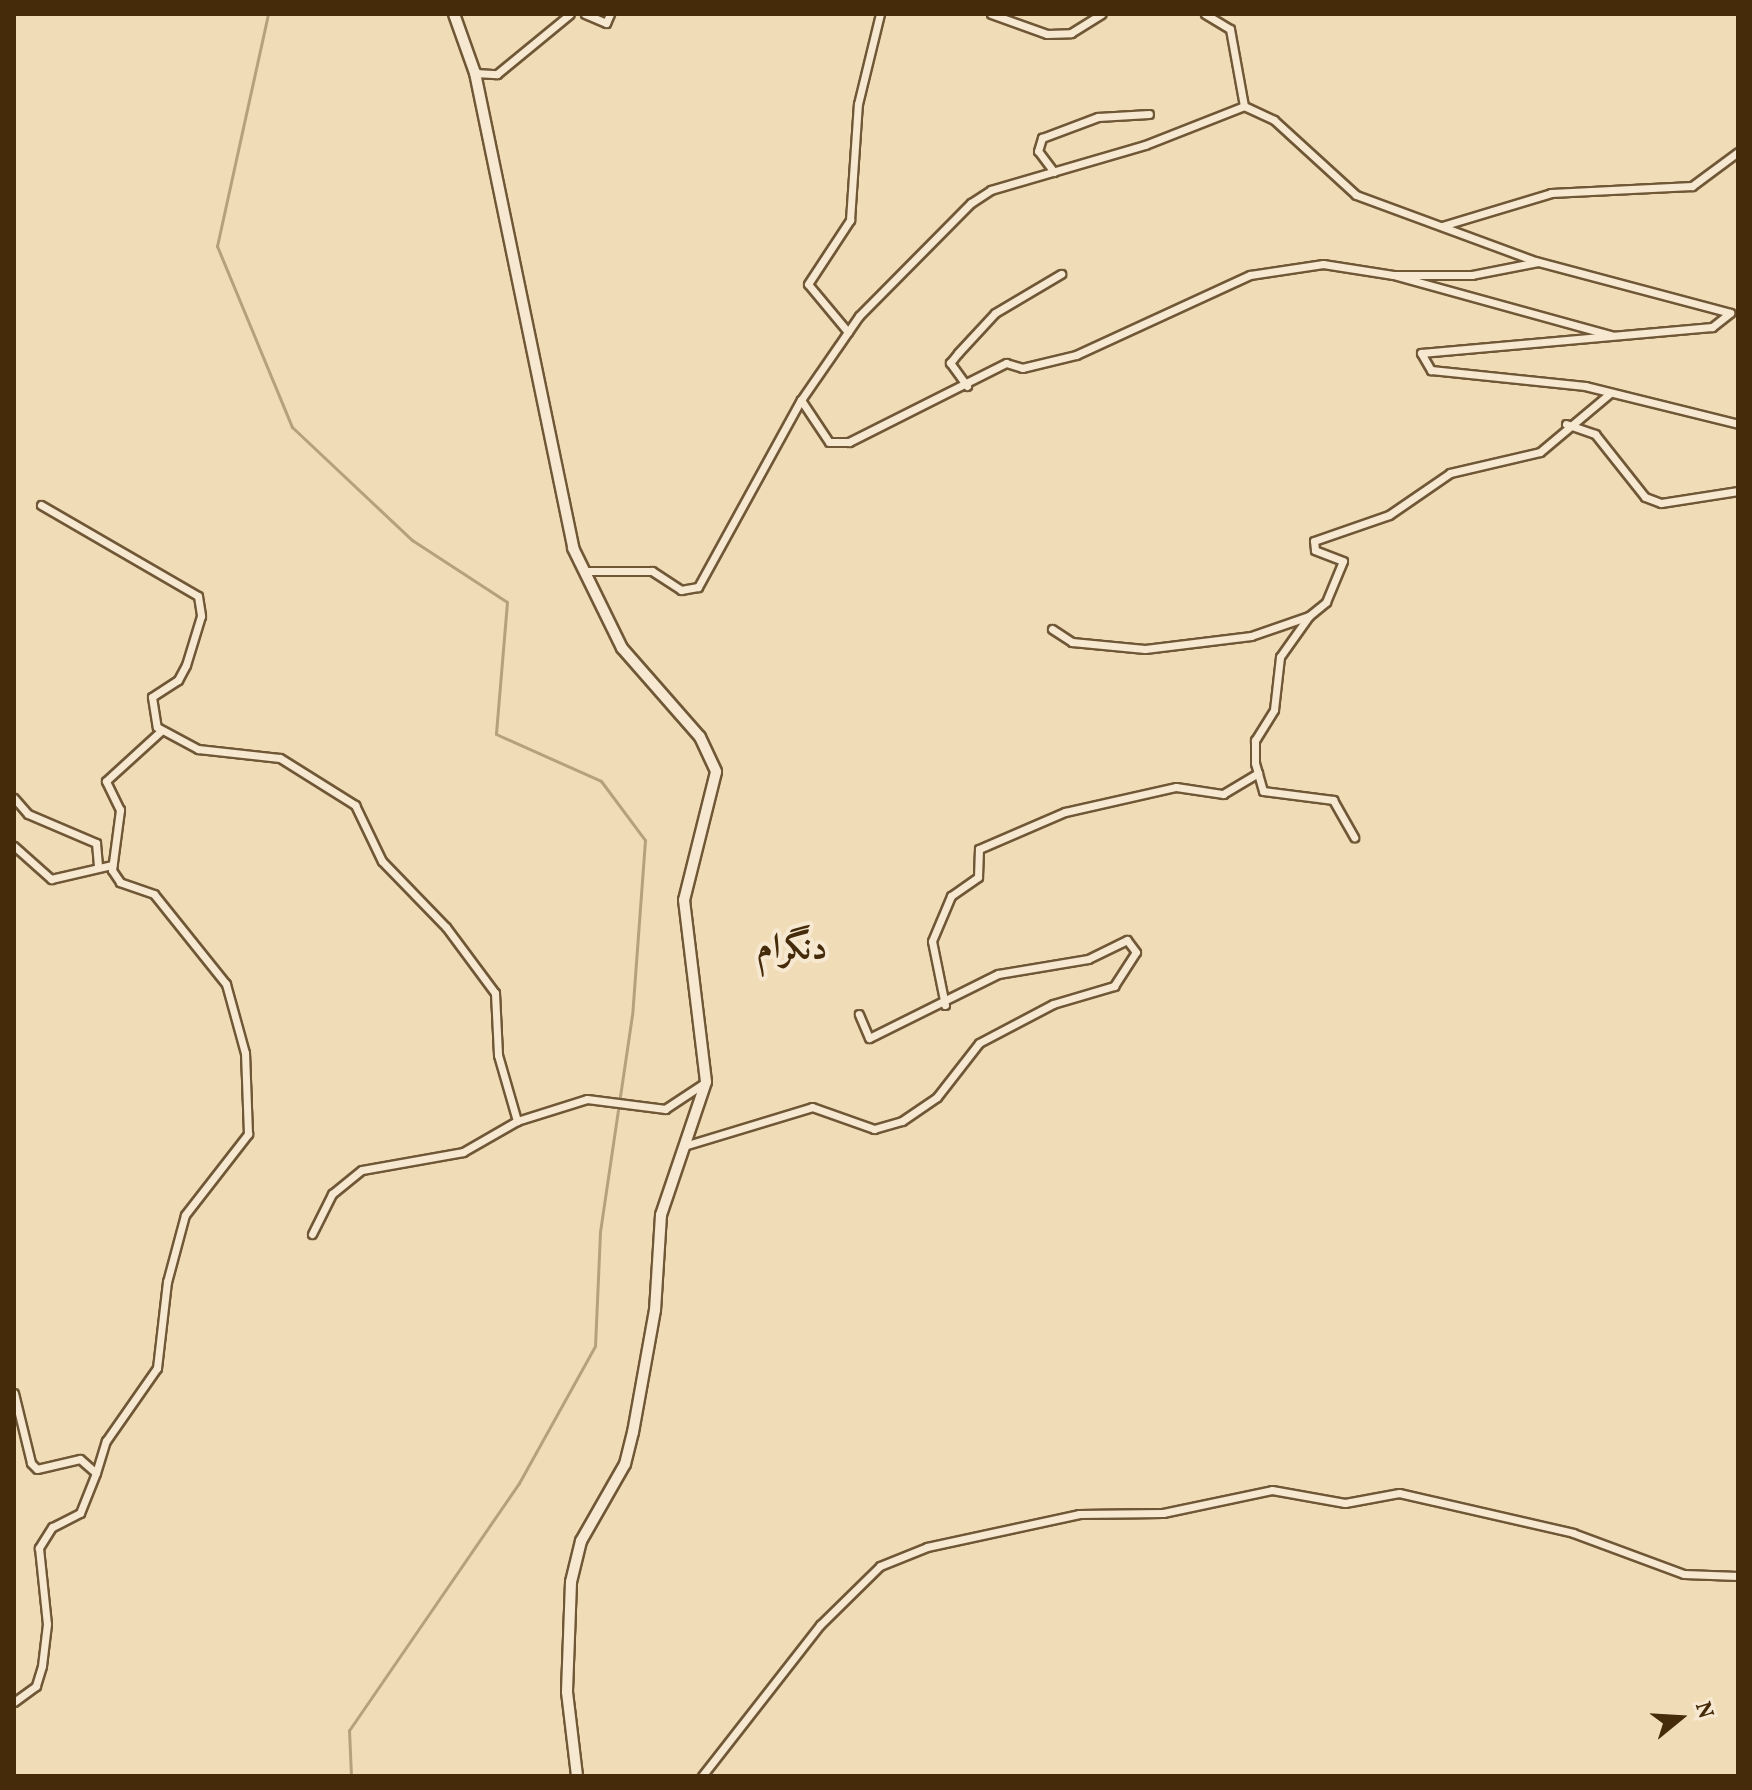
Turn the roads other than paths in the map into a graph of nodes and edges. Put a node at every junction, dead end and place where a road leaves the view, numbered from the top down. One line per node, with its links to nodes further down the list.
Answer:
1 (454, 14): 9 (main road)
2 (570, 14): 9 (street)
3 (585, 14): 4 (street)
4 (610, 14)
5 (880, 14): 18 (street)
6 (991, 14): 7 (street)
7 (1102, 14)
8 (1205, 14): 10 (street)
9 (475, 73): 27 (main road)
10 (1244, 106): 13 (street); 14 (street)
11 (1149, 114): 13 (street)
12 (1738, 152): 14 (street)
13 (1054, 172): 18 (street)
14 (1442, 226): 15 (street)
15 (1538, 262): 17 (street); 19 (street)
16 (1061, 274): 20 (street)
17 (1393, 275): 19 (street); 20 (street)
18 (848, 332): 22 (street)
19 (1612, 335): 21 (street)
20 (967, 386): 22 (street)
21 (1609, 394): 23 (street); 24 (street)
22 (801, 400): 27 (street)
23 (1566, 424): 25 (street); 28 (street)
24 (1738, 424)
25 (1738, 491)
26 (41, 505): 30 (street)
27 (581, 572): 39 (main road)
28 (1309, 616): 29 (street); 31 (street)
29 (1052, 629)
30 (161, 731): 36 (street); 40 (street)
31 (1258, 773): 33 (street); 37 (street)
32 (14, 798): 35 (street)
33 (1354, 837)
34 (14, 846): 35 (street)
35 (98, 864): 36 (street)
36 (112, 865): 44 (street)
37 (945, 1005): 38 (street); 41 (street)
38 (859, 1014)
39 (706, 1082): 40 (street); 41 (main road)
40 (517, 1121): 42 (street)
41 (684, 1146): 47 (main road)
42 (312, 1234)
43 (14, 1393): 44 (street)
44 (96, 1473): 46 (street)
45 (1738, 1576): 48 (street)
46 (14, 1702)
47 (577, 1776)
48 (702, 1776)

